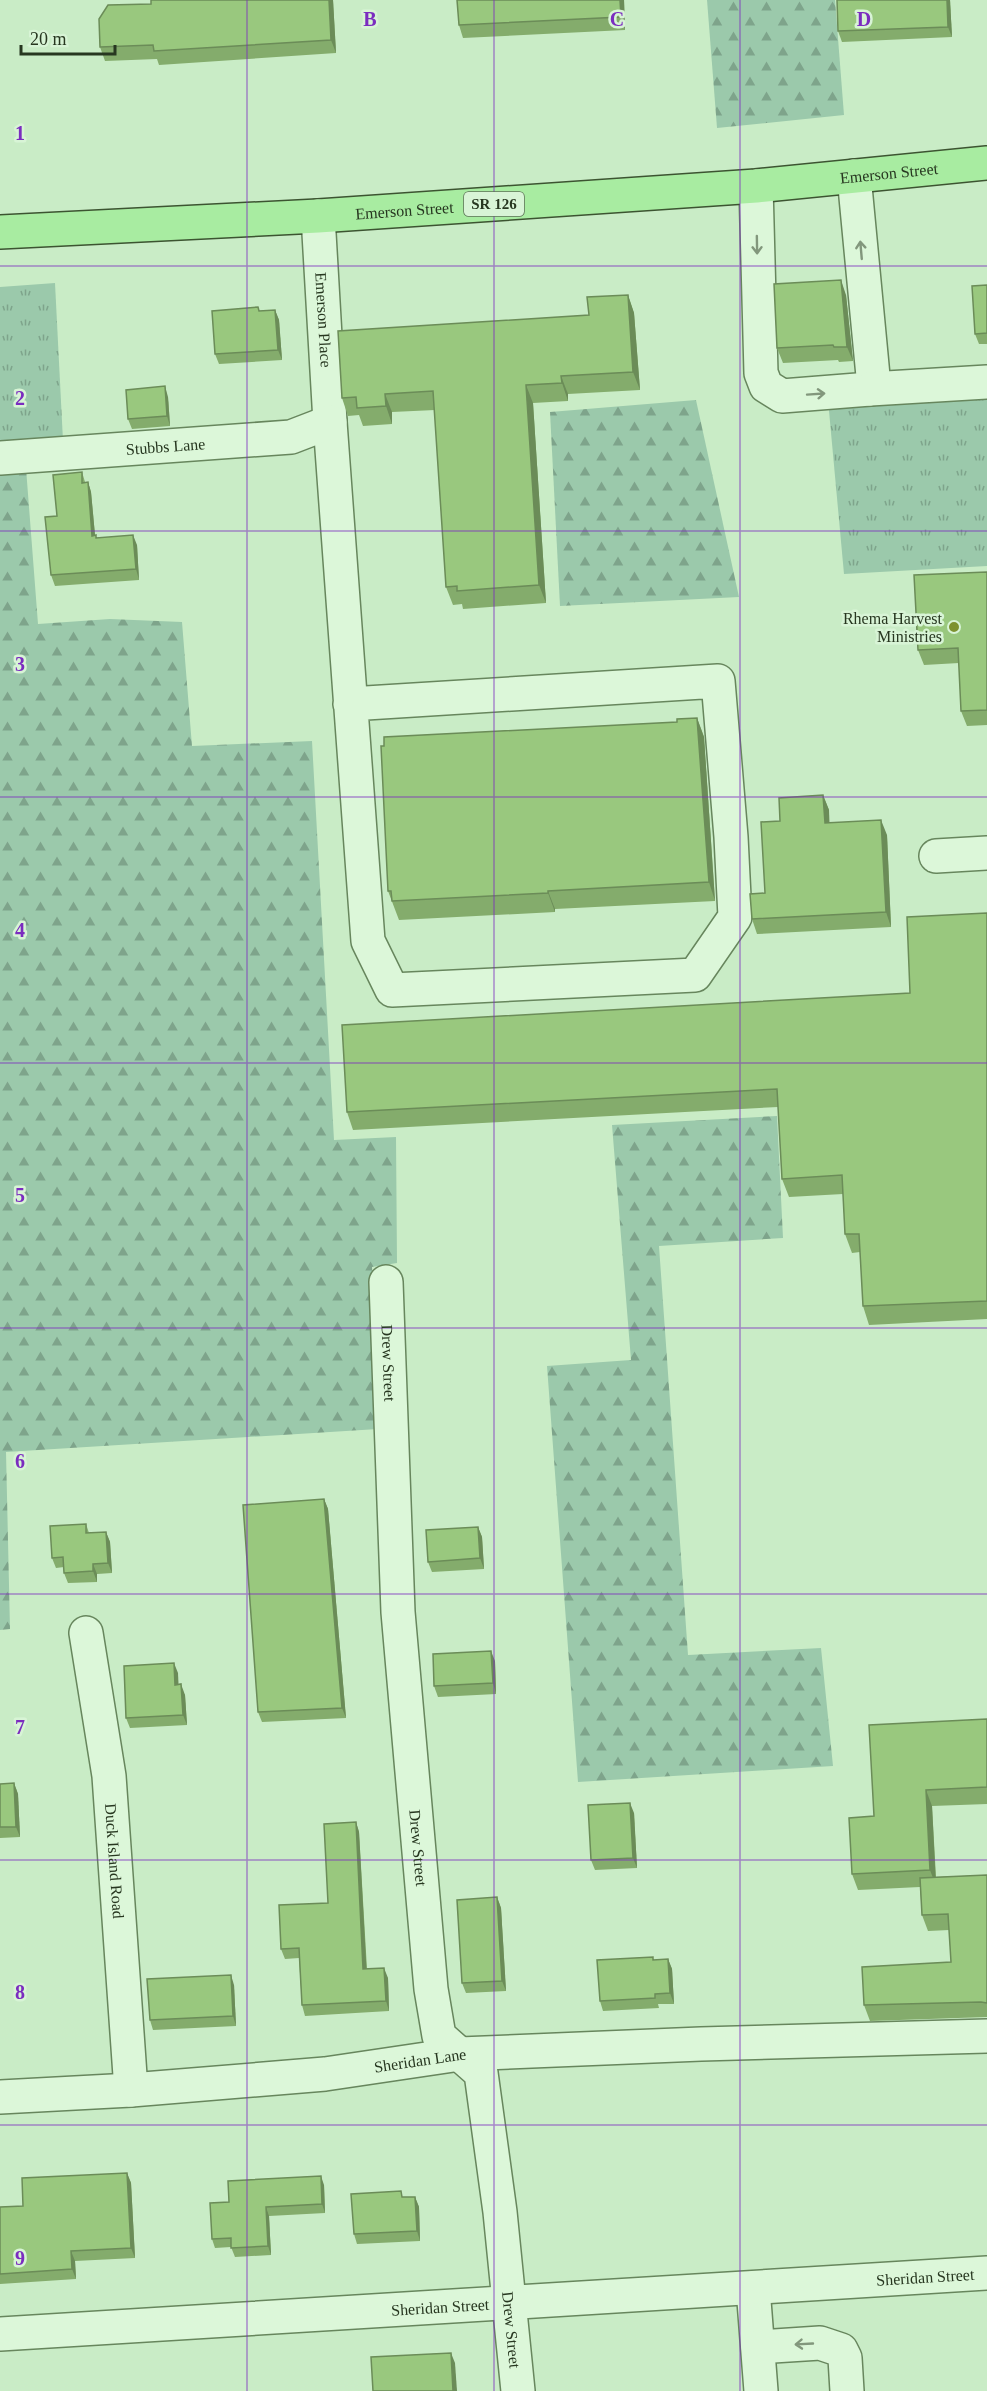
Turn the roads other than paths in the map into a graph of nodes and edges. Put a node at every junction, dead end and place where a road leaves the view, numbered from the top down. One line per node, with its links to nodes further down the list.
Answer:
1 (987, 163): 2 (main road, Emerson Street / SR 126)
2 (854, 176): 3 (main road, Emerson Street / SR 126); 7 (street, one-way to 2)
3 (756, 186): 4 (main road, Emerson Street / SR 126); 7 (street, one-way to 7)
4 (318, 216): 5 (main road, Emerson Street / SR 126); 8 (street, Emerson Place)
5 (0, 232)
6 (987, 382): 7 (street)
7 (870, 389)
8 (330, 422): 9 (street, Stubbs Lane); 10 (street, Emerson Place)
9 (0, 458)
10 (350, 704): 10 (street, Emerson Place)
11 (987, 854): 12 (street)
12 (936, 856)
13 (386, 1282): 16 (street, Drew Street)
14 (86, 1633): 17 (street, Duck Island Road)
15 (987, 2036): 16 (street, Sheridan Lane)
16 (460, 2054): 17 (street, Sheridan Lane); 21 (street, Drew Street)
17 (131, 2090): 18 (street, Sheridan Lane)
18 (0, 2097)
19 (987, 2273): 20 (street, Sheridan Street)
20 (753, 2288): 21 (street, Sheridan Street); 23 (street)
21 (509, 2304): 22 (street, Sheridan Street); 24 (street, Drew Street)
22 (0, 2334)
23 (758, 2347): 25 (street); 26 (street, one-way to 23)
24 (518, 2391)
25 (761, 2391)
26 (847, 2391)

